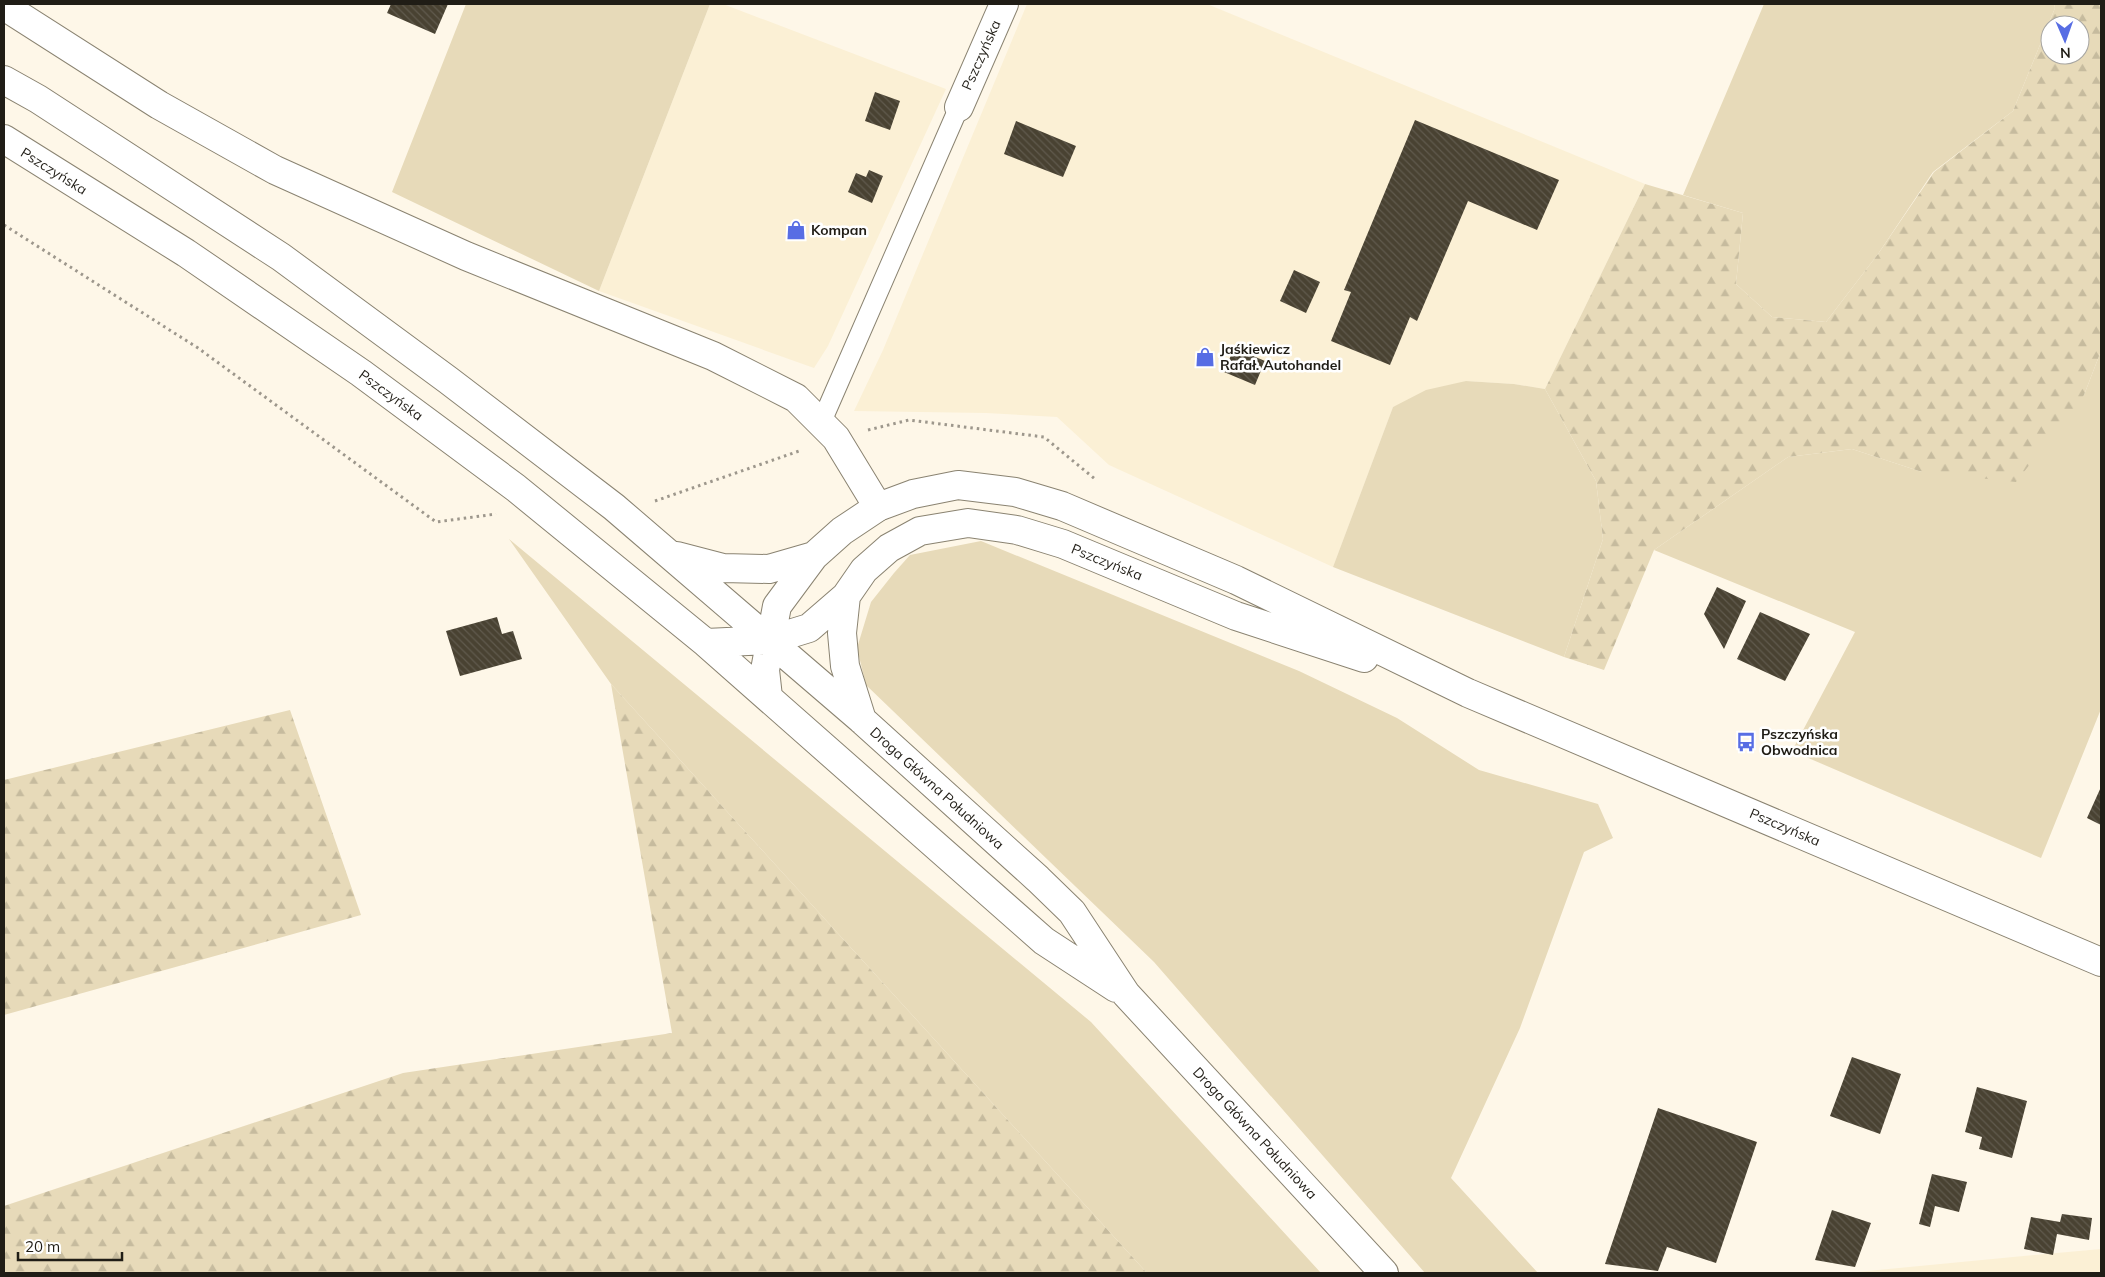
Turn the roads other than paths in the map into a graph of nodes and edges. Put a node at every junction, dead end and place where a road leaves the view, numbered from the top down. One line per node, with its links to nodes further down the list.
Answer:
1 (1004, 4): 4 (main road, Pszczyńska)
2 (4, 6): 6 (main road)
3 (4, 80): 8 (main road, Pszczyńska)
4 (959, 107): 6 (lane)
5 (4, 139): 12 (main road, Pszczyńska)
6 (821, 423): 7 (main road)
7 (878, 508): 9 (main road, Pszczyńska); 13 (main road, Pszczyńska)
8 (670, 554): 9 (main road, Pszczyńska); 11 (main road, Pszczyńska)
9 (814, 556): 11 (main road, Pszczyńska)
10 (846, 596): 11 (main road, Pszczyńska); 13 (main road, Pszczyńska); 15 (main road)
11 (770, 640): 12 (main road, Pszczyńska); 14 (main road); 15 (main road, Droga Główna Południowa)
12 (706, 644): 14 (main road, Droga Główna Południowa)
13 (1468, 692): 16 (main road, Pszczyńska)
14 (768, 697): 17 (main road, Droga Główna Południowa)
15 (862, 720): 17 (main road, Droga Główna Południowa)
16 (2101, 962)
17 (1126, 994): 18 (main road, Droga Główna Południowa)
18 (1384, 1273)

